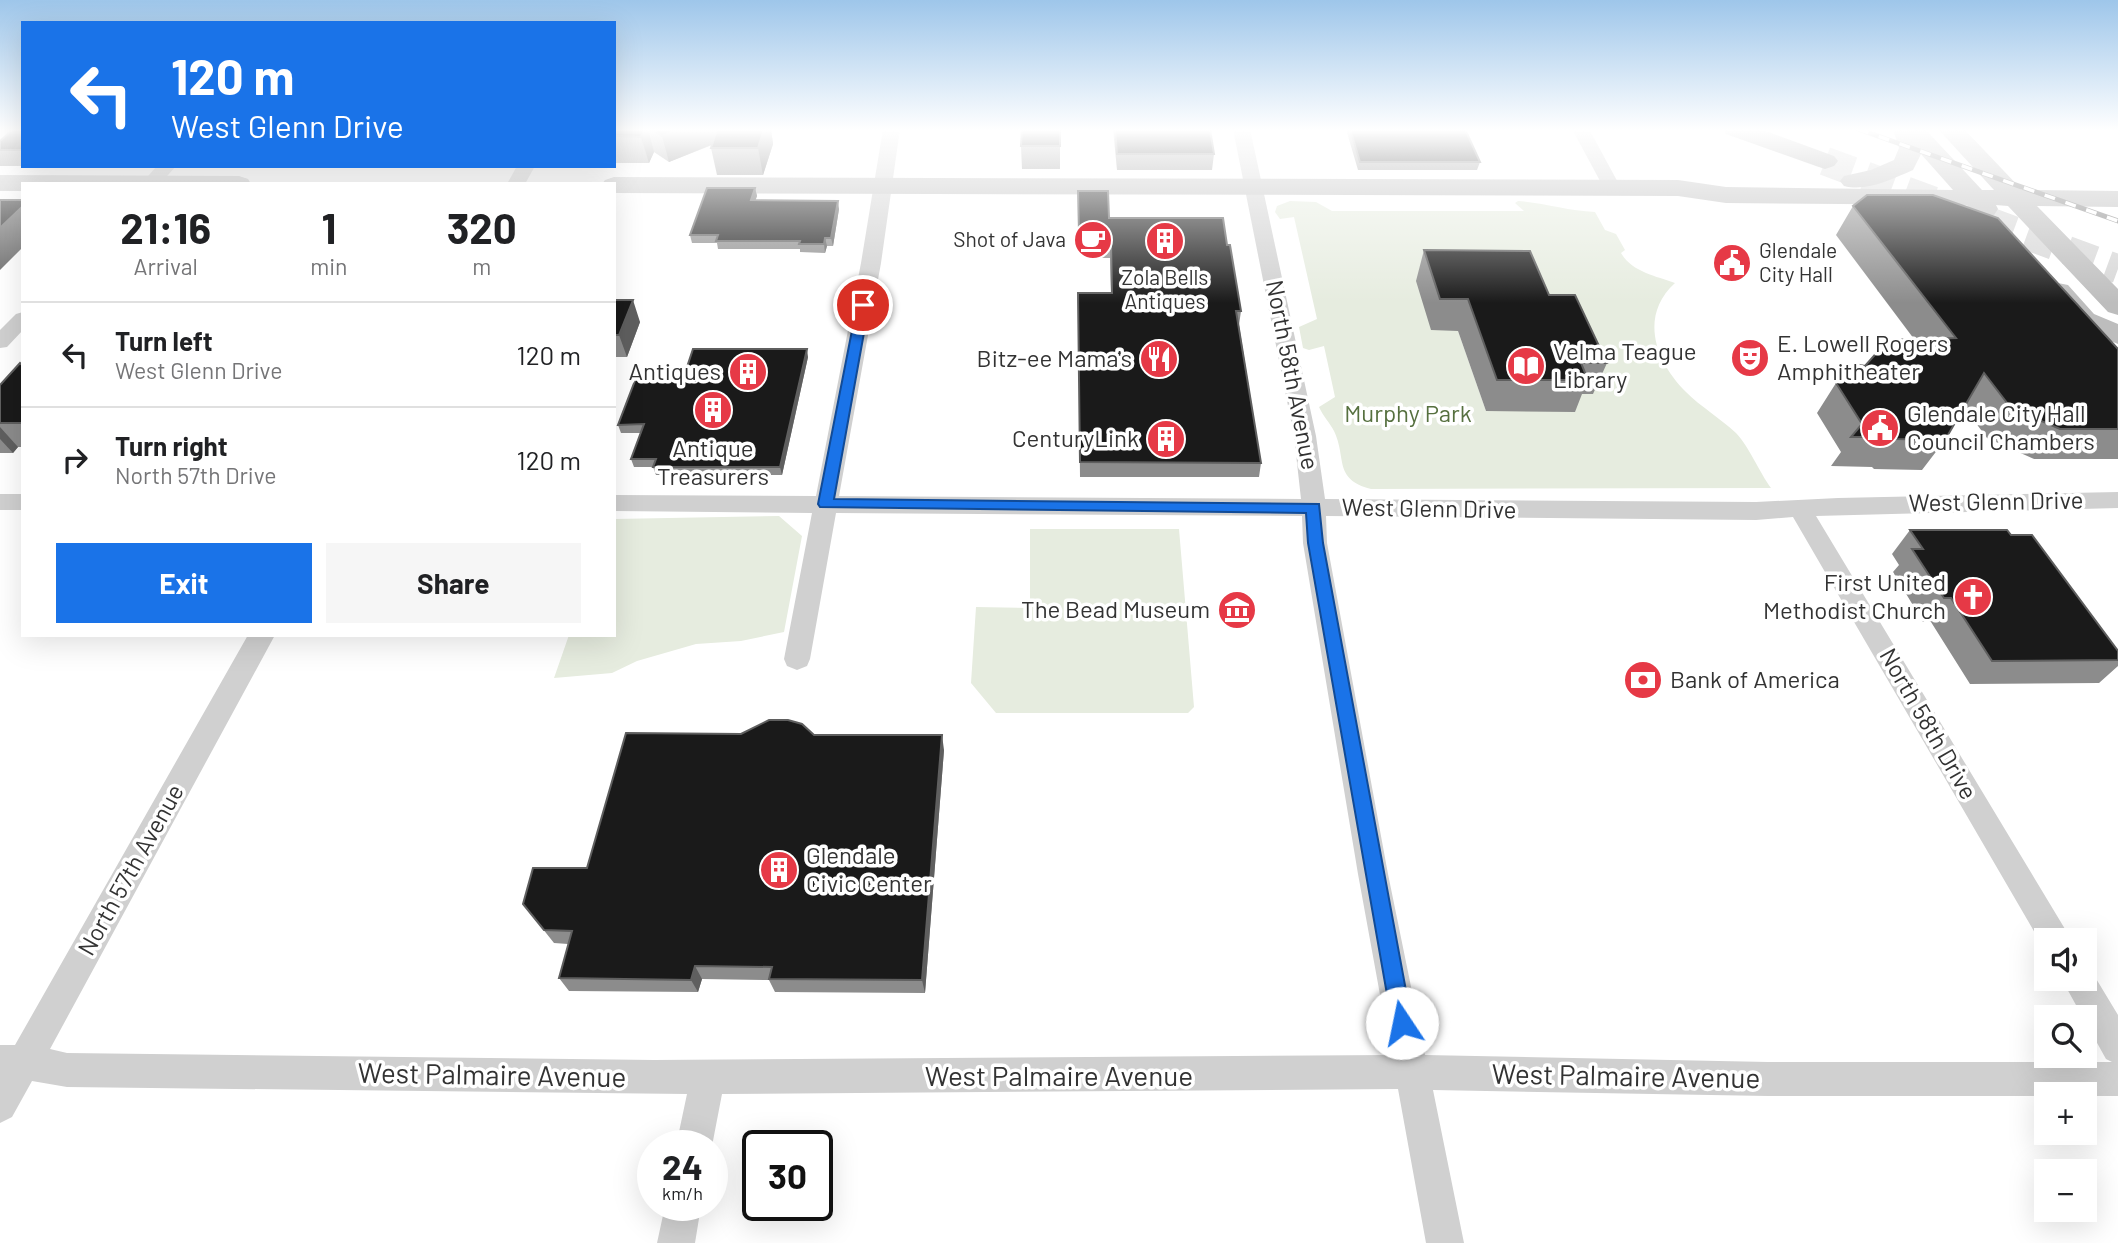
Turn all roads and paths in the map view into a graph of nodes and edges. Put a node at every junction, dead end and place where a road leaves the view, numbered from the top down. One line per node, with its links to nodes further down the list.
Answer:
1 (883, 187): 23 (street)
2 (1254, 187): 24 (street, North 58th Avenue)
3 (1256, 187): 8 (main road)
4 (1684, 187): 9 (main road)
5 (1939, 187): 10 (main road)
6 (2006, 187): 11 (main road)
7 (2042, 187): 11 (main road)
8 (1612, 188): 9 (main road)
9 (1678, 188): 10 (main road)
10 (1967, 189): 11 (main road); 13 (main road)
11 (2009, 190): 12 (main road); 15 (main road)
12 (2118, 199)
13 (2003, 229)
14 (2039, 270): 17 (main road)
15 (2118, 306)
16 (21, 320): 18 (street)
17 (2118, 335)
18 (0, 342)
19 (2118, 500): 25 (street, West Glenn Drive)
20 (0, 502): 21 (street)
21 (21, 502)
22 (616, 503): 23 (street, West Glenn Drive)
23 (825, 504): 24 (street, West Glenn Drive); 27 (street)
24 (1313, 508): 25 (street, West Glenn Drive); 32 (street, North 58th Avenue)
25 (1800, 509): 28 (street, North 58th Drive)
26 (261, 637): 31 (street, North 57th Avenue)
27 (797, 659)
28 (2047, 928)
29 (2085, 991): 30 (street)
30 (2118, 1047)
31 (12, 1062): 33 (street, West Palmaire Avenue); 35 (street, North 57th Avenue)
32 (1411, 1072): 33 (street, West Palmaire Avenue); 34 (street, West Palmaire Avenue); 39 (street, North 58th Avenue)
33 (708, 1077): 36 (street)
34 (2118, 1079)
35 (0, 1105)
36 (697, 1130)
37 (680, 1221): 38 (street)
38 (676, 1243)
39 (1445, 1243)

